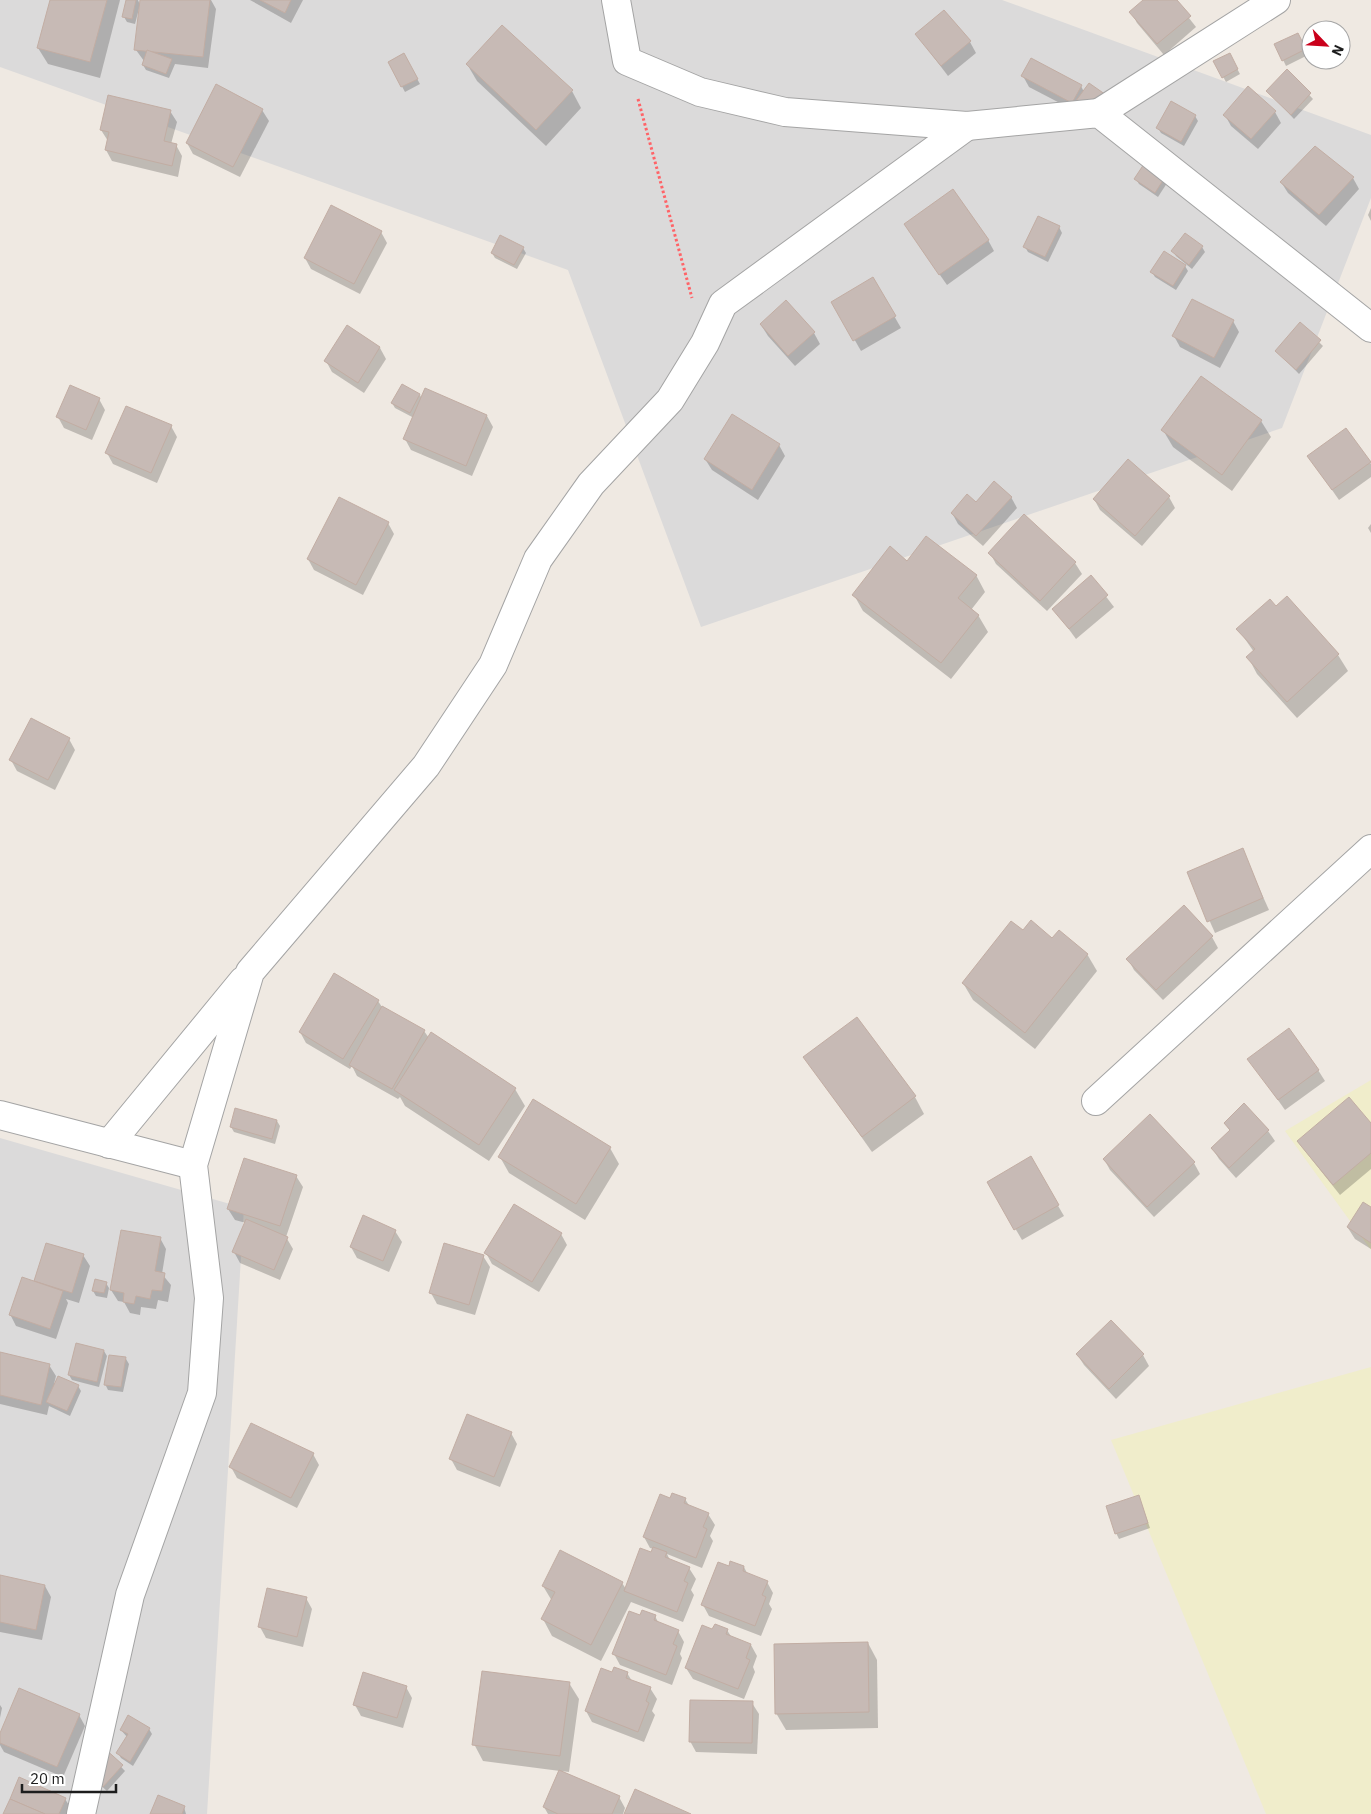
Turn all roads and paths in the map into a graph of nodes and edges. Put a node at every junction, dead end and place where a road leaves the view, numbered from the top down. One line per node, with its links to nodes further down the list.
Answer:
1 (616, 0): 3 (street)
2 (1276, 0): 4 (street)
3 (627, 61): 5 (street); 7 (path)
4 (1099, 113): 5 (street); 6 (street)
5 (967, 126): 7 (street)
6 (1371, 328)
7 (705, 343): 9 (street)
8 (1371, 849): 10 (street)
9 (250, 972): 12 (street); 13 (street)
10 (1096, 1101)
11 (0, 1115): 12 (street)
12 (110, 1144): 13 (street)
13 (193, 1165): 14 (street)
14 (81, 1814)

